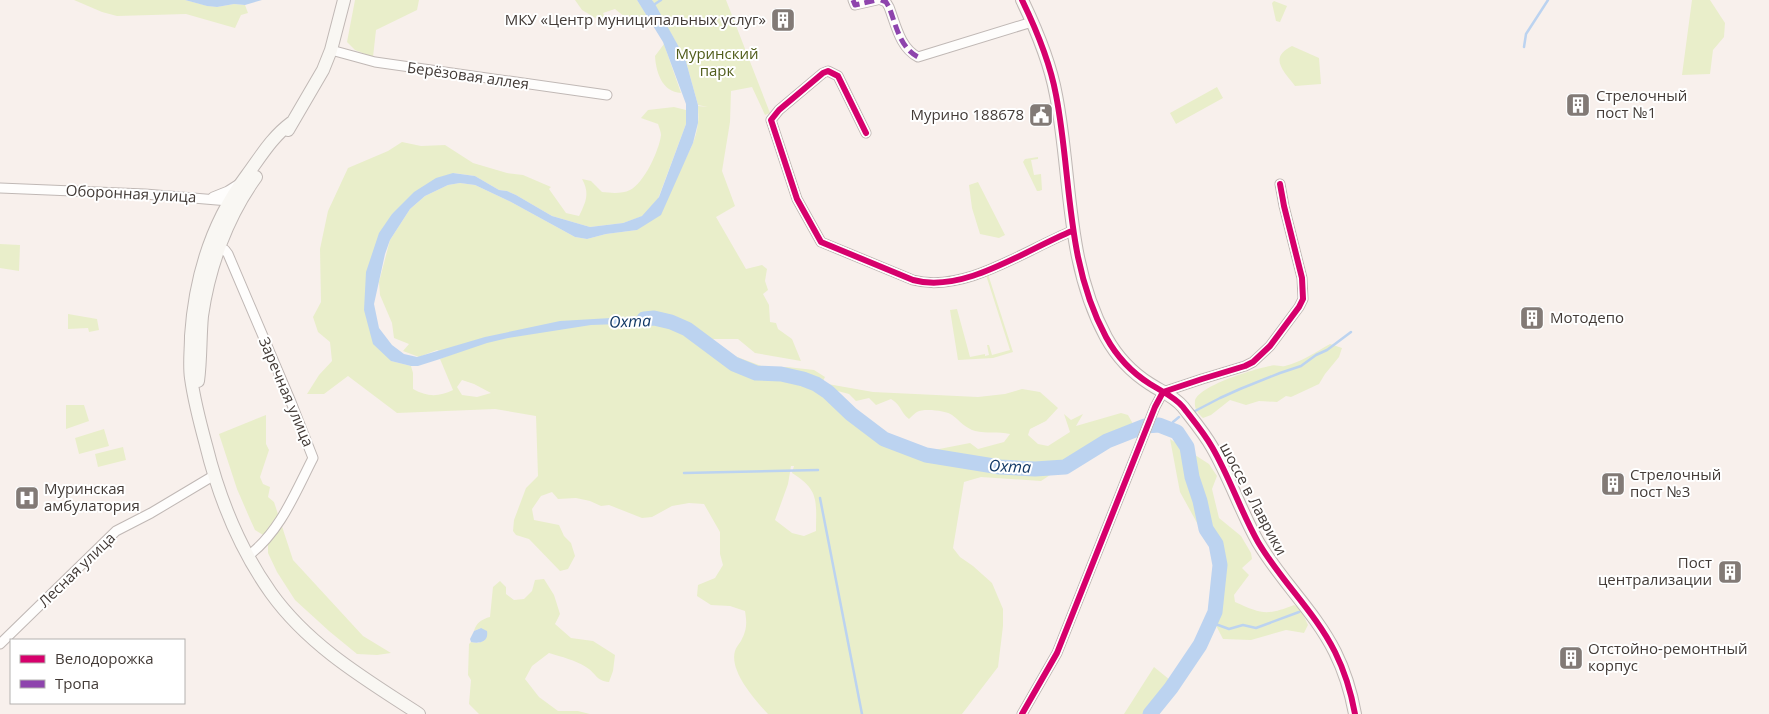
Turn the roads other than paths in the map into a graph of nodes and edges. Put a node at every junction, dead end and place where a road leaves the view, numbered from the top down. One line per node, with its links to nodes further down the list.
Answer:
1 (344, 0): 7 (main road)
2 (854, 0): 3 (street)
3 (876, 0)
4 (881, 0): 6 (street)
5 (1022, 0): 6 (main road, шоссе в Лаврики)
6 (1032, 22): 16 (main road, шоссе в Лаврики)
7 (331, 50): 8 (street, Берёзовая аллея); 10 (main road)
8 (607, 96)
9 (866, 133): 16 (street)
10 (250, 179): 13 (street); 14 (main road); 15 (main road)
11 (1280, 184): 18 (street)
12 (0, 188): 13 (street, Оборонная улица)
13 (210, 198): 14 (street, Оборонная улица); 15 (street)
14 (229, 201): 15 (main road)
15 (224, 223): 17 (main road); 19 (main road)
16 (1072, 231): 18 (main road, шоссе в Лаврики)
17 (220, 248): 19 (main road); 21 (street, Заречная улица)
18 (1163, 392): 24 (street); 25 (main road, шоссе в Лаврики)
19 (196, 399): 20 (main road)
20 (214, 476): 21 (main road); 22 (street, Лесная улица)
21 (248, 556): 23 (main road)
22 (0, 644)
23 (419, 714)
24 (1022, 714)
25 (1355, 714)

